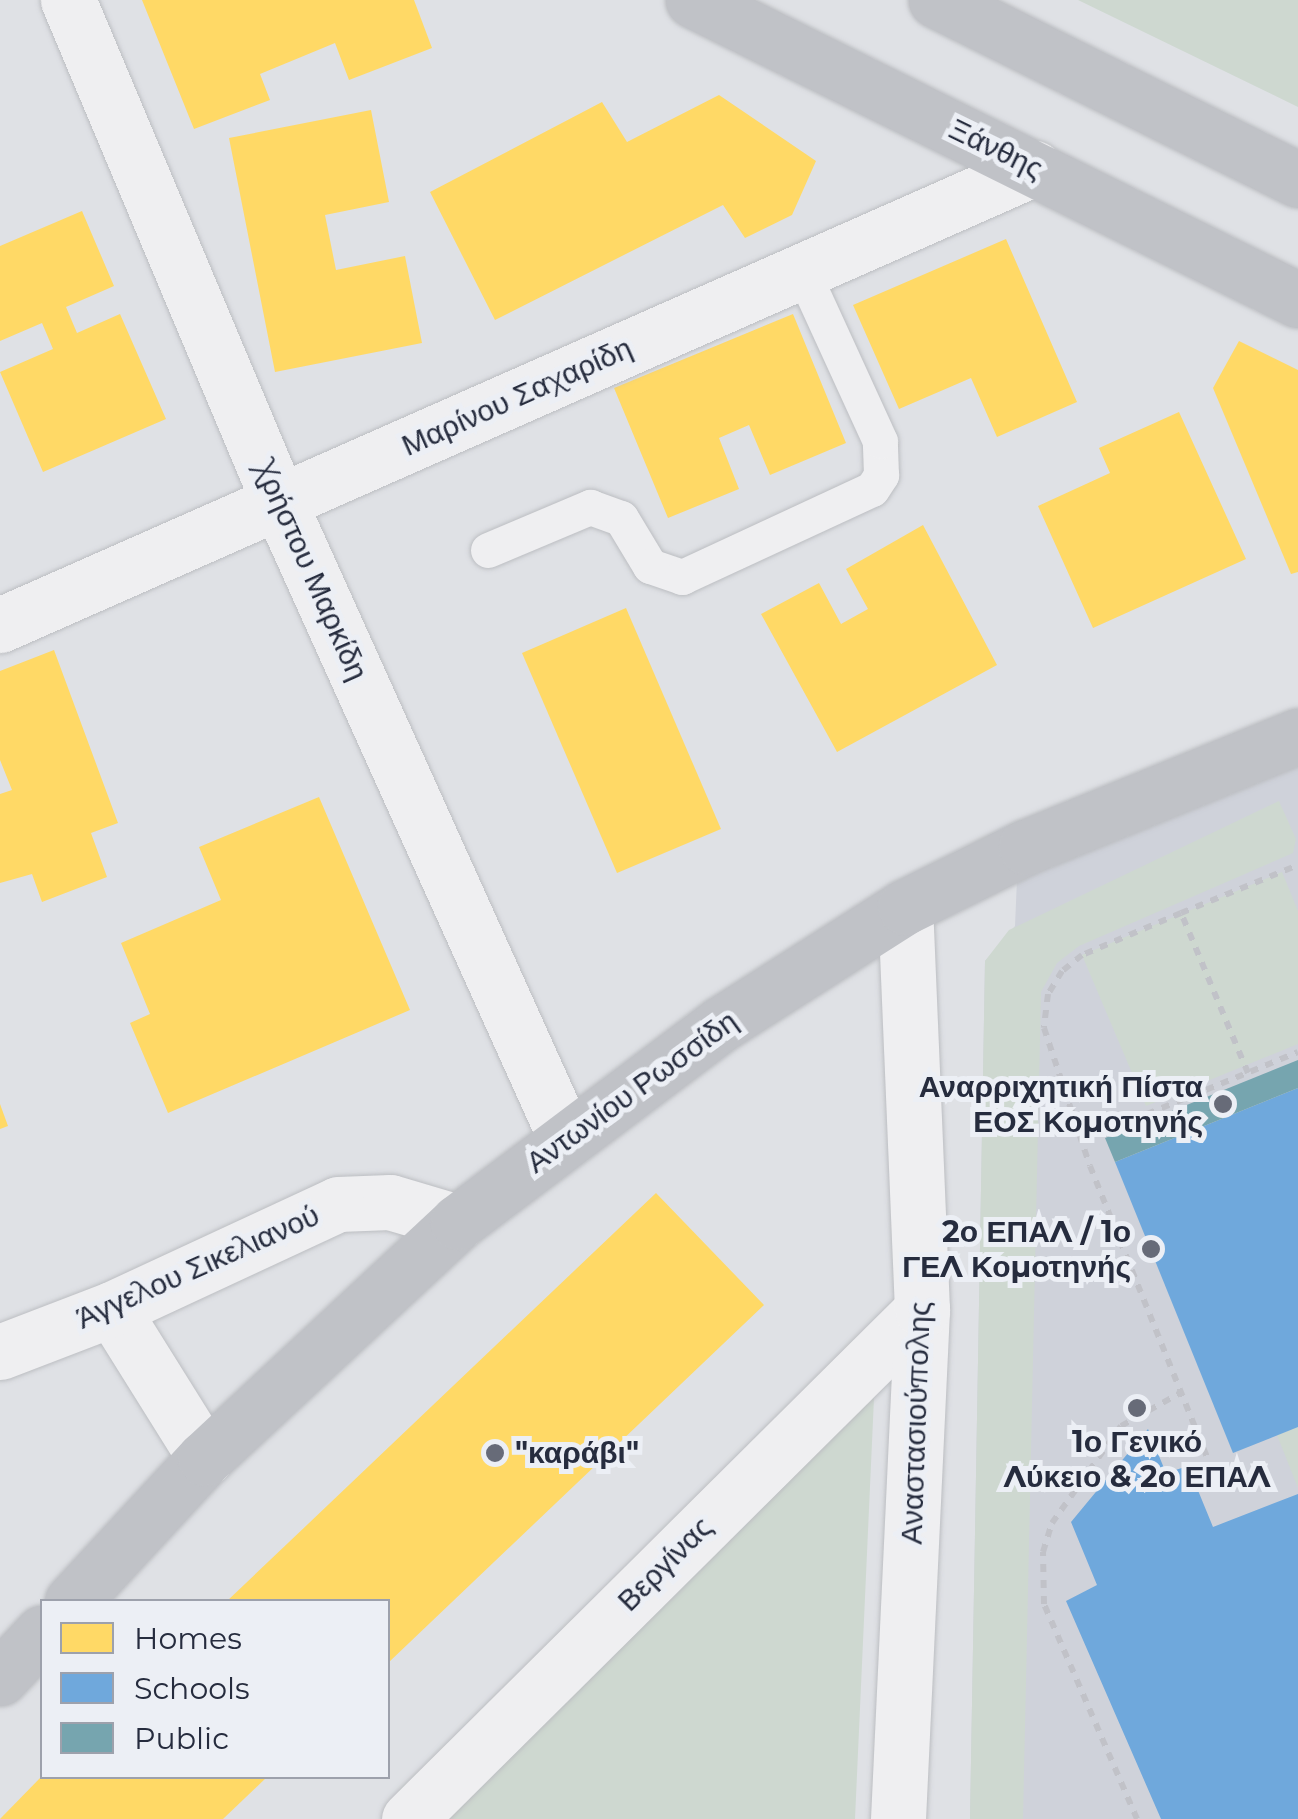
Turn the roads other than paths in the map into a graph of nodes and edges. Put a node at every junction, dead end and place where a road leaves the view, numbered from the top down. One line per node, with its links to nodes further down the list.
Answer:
1 (68, 0): 8 (street, Χρήστου Μαρκίδη)
2 (693, 0): 4 (street, Ξάνθης)
3 (936, 0): 5 (street)
4 (1035, 168): 6 (street, Μαρίνου Σαχαρίδη); 7 (street, Ξάνθης)
5 (1298, 180)
6 (802, 271): 8 (street, Μαρίνου Σαχαρίδη); 9 (lane)
7 (1298, 300)
8 (279, 502): 10 (street, Μαρίνου Σαχαρίδη); 13 (street, Χρήστου Μαρκίδη)
9 (488, 550)
10 (0, 626)
11 (1298, 736): 12 (street, Αντωνίου Ρωσσίδη)
12 (906, 907): 13 (street, Αντωνίου Ρωσσίδη); 16 (street, Αναστασιούπολης)
13 (565, 1138): 14 (street, Αντωνίου Ρωσσίδη)
14 (458, 1222): 15 (street, Άγγελου Σικελιανού); 18 (street, Αντωνίου Ρωσσίδη)
15 (112, 1309): 17 (street, Άγγελου Σικελιανού); 18 (street)
16 (922, 1310): 22 (street, Βεργίνας); 23 (street, Αναστασιούπολης)
17 (0, 1352)
18 (206, 1458): 19 (street, Αντωνίου Ρωσσίδη)
19 (75, 1599)
20 (40, 1635): 21 (street)
21 (0, 1678)
22 (409, 1819)
23 (898, 1819)

